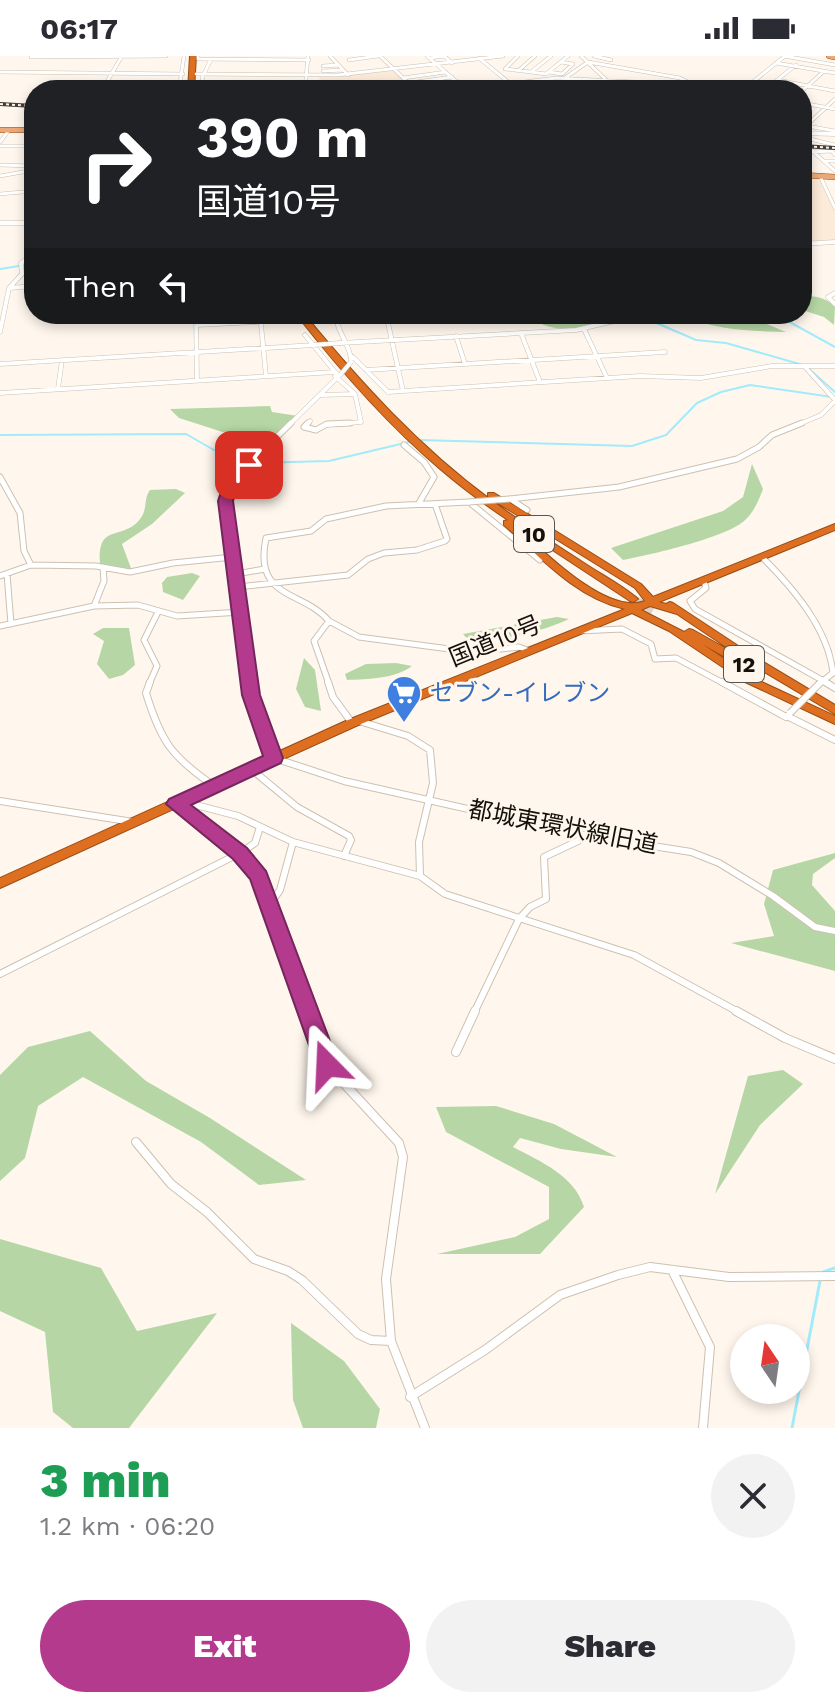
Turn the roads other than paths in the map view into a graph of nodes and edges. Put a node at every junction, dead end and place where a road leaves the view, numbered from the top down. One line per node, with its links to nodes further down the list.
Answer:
1 (32, 56): 17 (street)
2 (166, 56): 17 (street)
3 (184, 56): 46 (street)
4 (196, 56): 19 (street); 59 (highway)
5 (330, 56): 30 (street)
6 (379, 56): 22 (street); 36 (street)
7 (503, 56): 21 (street)
8 (518, 56): 39 (street)
9 (535, 56): 39 (street)
10 (551, 56): 43 (street)
11 (568, 56): 25 (street)
12 (580, 56): 26 (street)
13 (594, 56): 23 (street)
14 (617, 56): 23 (street)
15 (784, 56): 24 (street); 28 (street)
16 (829, 56): 33 (main road)
17 (122, 57): 45 (street)
18 (428, 57): 27 (street); 29 (street)
19 (211, 58): 20 (street); 49 (street)
20 (308, 58): 51 (street)
21 (479, 58): 27 (street); 64 (street)
22 (349, 60)
23 (611, 60): 31 (street)
24 (801, 60): 28 (street); 33 (street); 33 (street); 34 (street); 37 (street)
25 (561, 62): 44 (street); 44 (street)
26 (586, 62): 31 (street); 54 (street); 67 (street)
27 (452, 63): 29 (street)
28 (776, 63): 40 (street)
29 (437, 64): 36 (street); 42 (street)
30 (338, 65): 32 (street); 35 (street)
31 (604, 65): 56 (street)
32 (323, 66)
33 (833, 66): 34 (street); 70 (street)
34 (809, 69): 37 (street)
35 (343, 70): 38 (street); 50 (street)
36 (395, 70): 50 (street); 62 (street)
37 (790, 70): 48 (street)
38 (323, 71)
39 (518, 71): 43 (street)
40 (766, 71): 48 (street); 68 (street)
41 (0, 72): 45 (street)
42 (446, 72): 52 (street); 62 (street)
43 (531, 72): 44 (street)
44 (549, 72)
45 (112, 73): 46 (street); 57 (street)
46 (182, 74): 58 (street)
47 (196, 74): 49 (street)
48 (785, 74): 69 (street)
49 (204, 75): 51 (street); 60 (street)
50 (348, 75): 51 (street)
51 (307, 76): 61 (street)
52 (452, 77): 62 (street); 63 (street)
53 (425, 78): 62 (street)
54 (565, 78): 55 (street); 65 (street)
55 (578, 79): 66 (street)
56 (681, 79)
57 (108, 80)
58 (181, 80)
59 (193, 80)
60 (204, 80)
61 (306, 80)
62 (406, 80)
63 (456, 80)
64 (506, 80)
65 (543, 80)
66 (592, 80)
67 (605, 80)
68 (755, 80)
69 (777, 80)
70 (812, 82)
71 (812, 87): 72 (street)
72 (835, 91)
73 (835, 99): 75 (street)
74 (812, 105): 75 (street)
75 (827, 107): 76 (street); 77 (street)
76 (835, 109)
77 (812, 119)
78 (812, 128): 82 (street)
79 (0, 130): 80 (main road)
80 (9, 130): 81 (main road); 85 (street)
81 (24, 130)
82 (835, 132): 83 (street)
83 (812, 134)
84 (812, 137): 87 (street)
85 (0, 144): 86 (street)
86 (24, 145)
87 (835, 145)
88 (812, 152): 90 (street)
89 (812, 153): 91 (street)
90 (835, 158): 91 (street)
91 (821, 160): 95 (street)
92 (0, 165): 93 (street)
93 (24, 167)
94 (24, 170): 96 (street)
95 (835, 171)
96 (0, 176)
97 (812, 176): 98 (main road)
98 (820, 176): 99 (main road); 102 (street)
99 (835, 177)
100 (24, 192): 101 (street)
101 (0, 194)
102 (835, 208)
103 (0, 223): 104 (street)
104 (24, 223)
105 (812, 244): 106 (street)
106 (834, 244)
107 (24, 261): 109 (street)
108 (24, 287): 109 (street)
109 (9, 288): 112 (street)
110 (835, 293): 111 (street)
111 (835, 304)
112 (2, 312): 121 (street)
113 (218, 324): 119 (street)
114 (261, 324): 128 (street)
115 (308, 324): 154 (highway, 10)
116 (336, 324): 126 (street)
117 (388, 324): 125 (street)
118 (604, 324): 120 (street)
119 (197, 325): 129 (street)
120 (584, 329): 122 (street); 131 (street)
121 (0, 332)
122 (521, 333): 124 (street); 134 (street)
123 (305, 335): 127 (street)
124 (456, 336): 125 (street); 136 (street)
125 (392, 340): 126 (street); 138 (street)
126 (342, 343): 127 (street, bridge); 132 (street)
127 (314, 345): 128 (street); 141 (street)
128 (263, 348): 129 (street); 142 (street)
129 (196, 352): 133 (street); 144 (street)
130 (665, 352): 131 (street)
131 (597, 356): 134 (street); 143 (street)
132 (352, 359): 140 (street); 141 (street, bridge)
133 (62, 360): 135 (street); 146 (street)
134 (531, 360): 136 (street); 145 (street)
135 (0, 364)
136 (465, 364): 138 (street)
137 (835, 366): 139 (street)
138 (398, 368): 140 (street); 147 (street)
139 (809, 368): 143 (street); 151 (street)
140 (366, 370): 147 (street)
141 (336, 374): 142 (street); 149 (street); 150 (street)
142 (266, 376): 144 (street)
143 (607, 378): 145 (street)
144 (197, 381): 146 (street)
145 (540, 382): 147 (street)
146 (58, 389): 148 (street)
147 (403, 391)
148 (0, 393)
149 (355, 394): 150 (street); 152 (street)
150 (321, 395): 163 (street)
151 (835, 399): 157 (street)
152 (310, 421)
153 (404, 445): 159 (street)
154 (422, 447): 155 (highway, 10); 173 (highway)
155 (440, 464): 176 (highway); 177 (highway, 10)
156 (0, 477): 166 (street)
157 (510, 499): 158 (street, bridge); 161 (street)
158 (469, 502): 160 (street); 165 (street)
159 (419, 503): 160 (street); 168 (street)
160 (435, 504): 172 (street)
161 (527, 510)
162 (835, 527): 164 (highway, 国道10号)
163 (233, 557): 167 (street); 169 (street)
164 (762, 557): 171 (highway, 国道10号); 190 (street)
165 (540, 560)
166 (31, 565): 167 (street); 170 (street)
167 (103, 567): 178 (street)
168 (265, 569): 169 (street); 172 (street)
169 (236, 574): 174 (street)
170 (4, 575): 186 (street)
171 (704, 581): 175 (highway, 国道10号); 190 (street)
172 (274, 582): 174 (street); 184 (street)
173 (638, 586): 175 (highway); 182 (highway)
174 (238, 587): 181 (street)
175 (677, 593): 179 (highway); 182 (highway, 国道10号)
176 (608, 602): 177 (highway); 185 (highway)
177 (635, 605): 182 (highway); 182 (highway, 国道10号); 183 (highway, 国道10号)
178 (94, 606): 180 (street); 186 (street)
179 (676, 611): 182 (highway); 193 (highway)
180 (158, 612): 181 (street); 198 (street)
181 (241, 612): 196 (street)
182 (654, 612): 183 (highway); 193 (highway)
183 (618, 616): 185 (highway, 国道10号)
184 (329, 621): 189 (street); 194 (street)
185 (605, 621): 188 (highway, 国道10号)
186 (11, 624): 187 (street)
187 (0, 626)
188 (579, 631): 189 (highway, 国道10号); 192 (street)
189 (530, 651): 194 (highway, 国道10号)
190 (821, 682): 191 (street); 192 (street, bridge)
191 (835, 688)
192 (788, 715): 195 (street)
193 (835, 715)
194 (356, 722): 196 (highway, 国道10号); 199 (street)
195 (835, 740)
196 (274, 758): 197 (highway, 国道10号); 199 (street, 都城東環状線旧道)
197 (251, 769): 198 (highway, 国道10号); 207 (street)
198 (214, 786): 201 (highway, 国道10号)
199 (429, 800): 204 (street, 都城東環状線旧道); 208 (street)
200 (0, 801): 202 (street)
201 (180, 806): 202 (highway, 国道10号); 203 (street); 206 (street)
202 (133, 822): 209 (highway, 国道10号)
203 (260, 827): 205 (street); 206 (street)
204 (583, 835): 211 (street); 212 (street, 都城東環状線旧道)
205 (293, 842): 207 (street); 210 (street)
206 (240, 853): 210 (street); 213 (street)
207 (344, 856): 208 (street)
208 (420, 876): 211 (street)
209 (0, 883)
210 (271, 903): 219 (street)
211 (519, 919): 214 (street); 215 (street)
212 (835, 931)
213 (0, 974)
214 (456, 1052)
215 (835, 1059)
216 (136, 1142): 219 (street)
217 (672, 1270): 218 (street); 220 (street); 222 (street)
218 (835, 1276)
219 (391, 1341): 220 (street)
220 (410, 1397): 221 (street)
221 (425, 1428)
222 (703, 1428)

